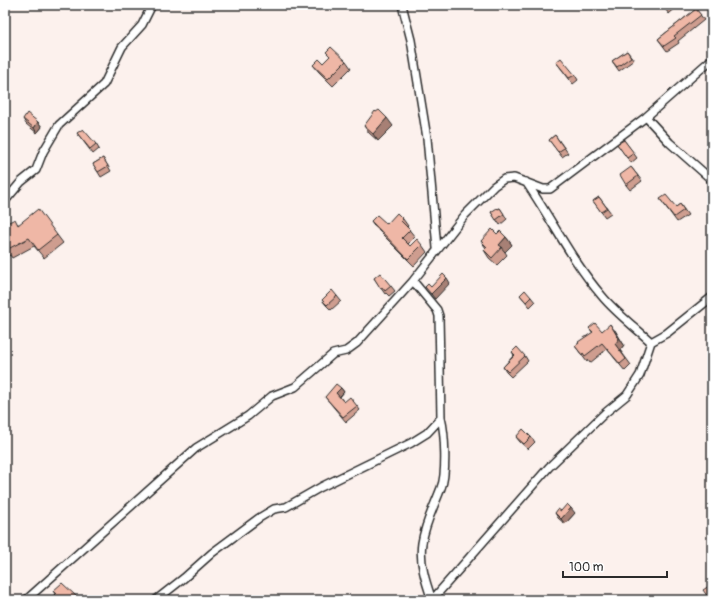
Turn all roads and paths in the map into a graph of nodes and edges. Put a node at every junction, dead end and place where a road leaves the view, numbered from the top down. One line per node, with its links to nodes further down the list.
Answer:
1 (152, 5): 7 (street)
2 (402, 5): 8 (street)
3 (712, 59): 4 (street)
4 (646, 117): 5 (street); 6 (street)
5 (712, 180)
6 (526, 182): 8 (street); 11 (street)
7 (5, 201)
8 (438, 248): 9 (street)
9 (413, 281): 12 (street); 13 (street)
10 (712, 297): 11 (street)
11 (651, 342): 15 (street)
12 (441, 418): 14 (street); 15 (street)
13 (26, 600)
14 (156, 600)
15 (432, 600)

